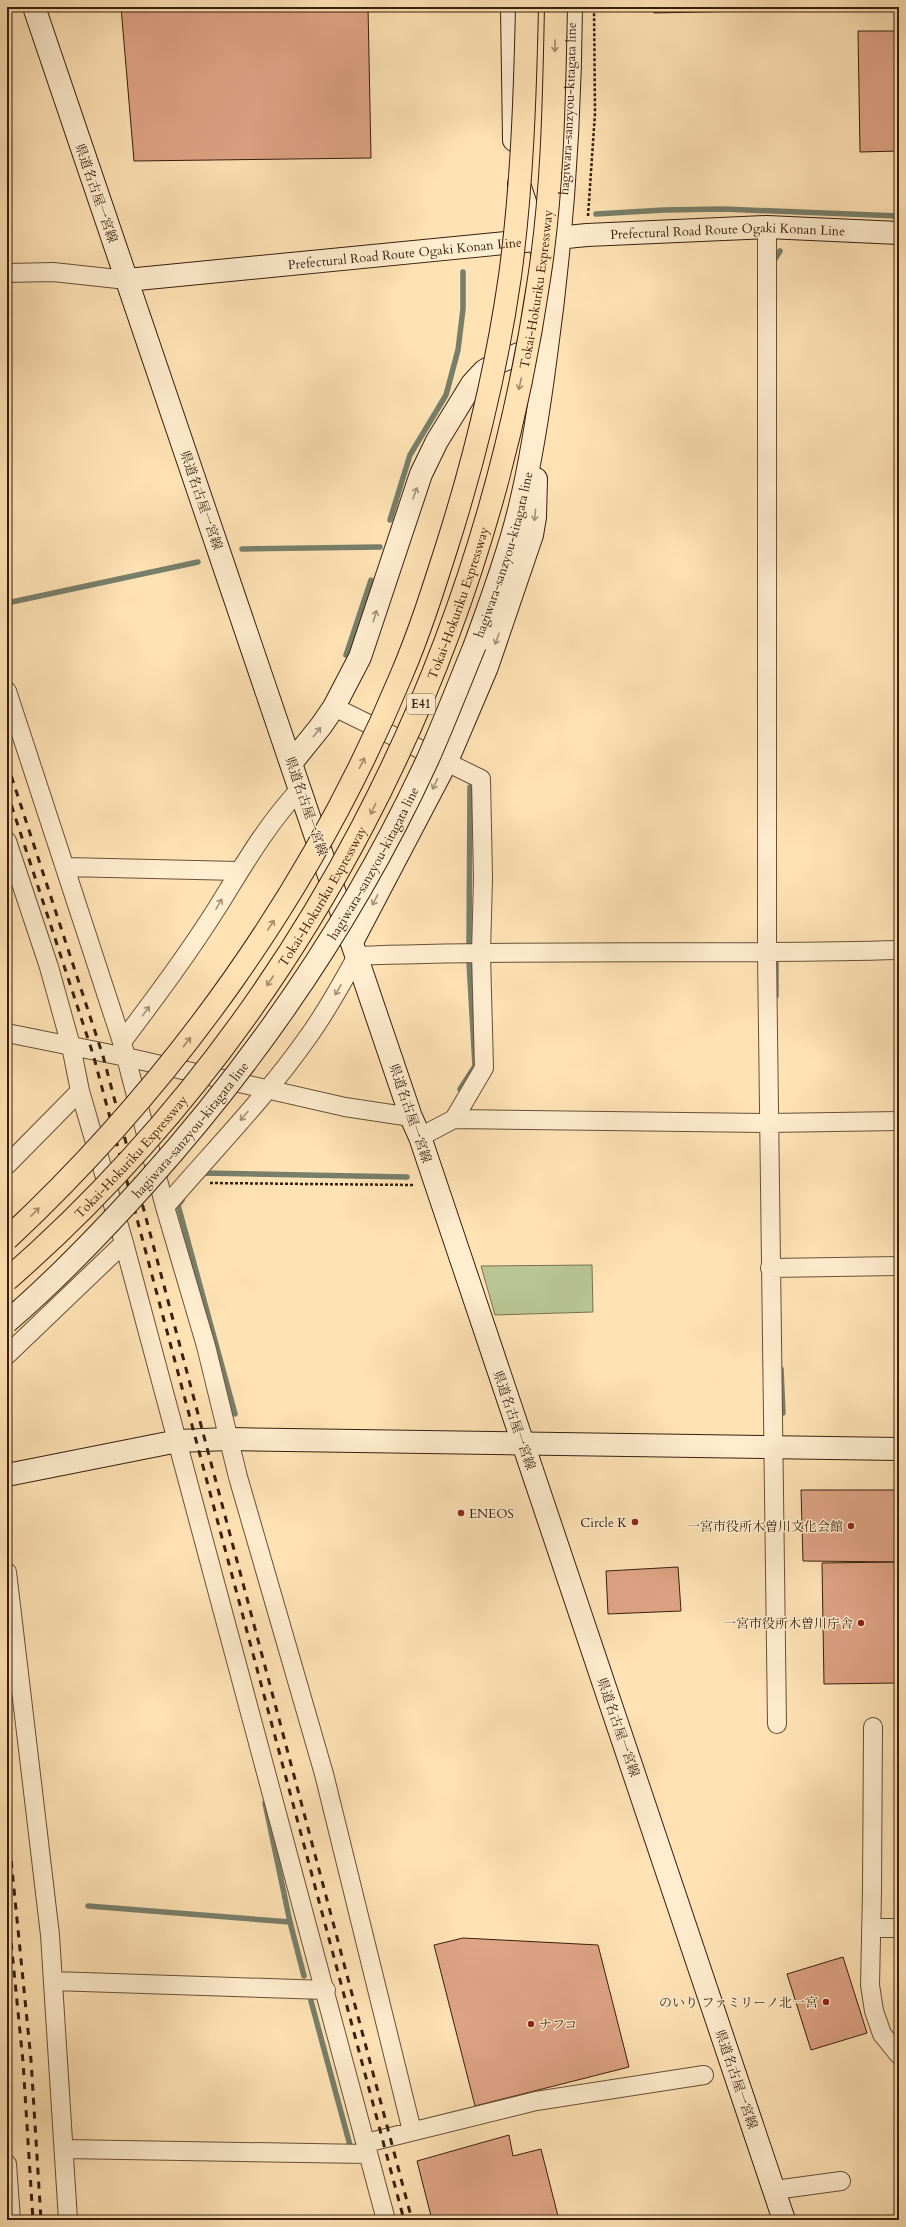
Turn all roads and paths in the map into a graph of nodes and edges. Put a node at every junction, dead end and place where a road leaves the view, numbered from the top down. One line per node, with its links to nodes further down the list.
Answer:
1 (34, 7): 11 (main road, 県道名古屋一宮線)
2 (512, 7): 9 (main road, hagiwara-sanzyou-kitagata line)
3 (527, 7): 41 (highway, Tokai-Hokuriku Expressway / E41, one-way to 3, bridge)
4 (556, 7): 45 (highway, Tokai-Hokuriku Expressway / E41, one-way to 45, bridge)
5 (571, 7): 8 (main road, hagiwara-sanzyou-kitagata line)
6 (767, 227): 7 (main road, Prefectural Road Route Ogaki Konan Line); 8 (main road, Prefectural Road Route Ogaki Konan Line); 26 (street)
7 (899, 233)
8 (559, 237): 9 (main road, Prefectural Road Route Ogaki Konan Line); 12 (main road, hagiwara-sanzyou-kitagata line)
9 (537, 238): 11 (main road, Prefectural Road Route Ogaki Konan Line); 12 (main road, hagiwara-sanzyou-kitagata line)
10 (7, 273): 11 (street)
11 (127, 280): 18 (main road, 県道名古屋一宮線)
12 (553, 306): 13 (main road, hagiwara-sanzyou-kitagata line)
13 (548, 342): 14 (main road, hagiwara-sanzyou-kitagata line); 16 (main road, one-way to 13)
14 (534, 434): 17 (main road, one-way to 17); 46 (main road, hagiwara-sanzyou-kitagata line, bridge)
15 (7, 691): 21 (street)
16 (334, 707): 17 (street); 18 (main road, one-way to 16)
17 (447, 761): 23 (main road, one-way to 23); 25 (street)
18 (292, 762): 19 (main road, 県道名古屋一宮線)
19 (301, 788): 22 (street); 23 (main road, 県道名古屋一宮線)
20 (7, 841): 28 (street)
21 (66, 867): 22 (street); 29 (street)
22 (238, 871): 29 (street, one-way to 22)
23 (355, 949): 25 (street); 30 (street, one-way to 30); 32 (main road, 県道名古屋一宮線)
24 (899, 950): 26 (street)
25 (481, 953): 26 (street); 33 (street)
26 (767, 954): 35 (street)
27 (7, 1033): 28 (street)
28 (71, 1046): 29 (street); 31 (street)
29 (124, 1050): 30 (street); 40 (street)
30 (266, 1090): 32 (street); 40 (street, one-way to 40)
31 (80, 1091): 37 (street); 42 (street)
32 (411, 1117): 36 (main road, 県道名古屋一宮線)
33 (454, 1119): 35 (street); 36 (street)
34 (899, 1121): 35 (street)
35 (769, 1123): 44 (street)
36 (420, 1137): 39 (main road, 県道名古屋一宮線)
37 (7, 1165)
38 (204, 1183): 39 (path)
39 (436, 1185): 50 (main road, 県道名古屋一宮線)
40 (165, 1207): 48 (street)
41 (7, 1239)
42 (124, 1243): 47 (street); 49 (street)
43 (899, 1266): 44 (street)
44 (770, 1268): 51 (street)
45 (7, 1280)
46 (7, 1322)
47 (7, 1355)
48 (228, 1439): 49 (main road); 50 (main road); 63 (street)
49 (178, 1441): 53 (main road); 60 (street)
50 (522, 1443): 51 (main road); 68 (main road, 県道名古屋一宮線)
51 (773, 1449): 52 (main road); 55 (street)
52 (899, 1449)
53 (7, 1475)
54 (7, 1572): 59 (street)
55 (777, 1724)
56 (873, 1727): 57 (street)
57 (871, 1928): 58 (street); 61 (street)
58 (899, 1928)
59 (53, 1981): 60 (street); 64 (street)
60 (326, 1990): 65 (street)
61 (899, 2055)
62 (704, 2075): 63 (street)
63 (412, 2131): 65 (street)
64 (64, 2149): 65 (street); 70 (street)
65 (367, 2149): 71 (street)
66 (7, 2164): 69 (street)
67 (841, 2181): 68 (street)
68 (774, 2190): 72 (main road, 県道名古屋一宮線)
69 (11, 2220)
70 (68, 2220)
71 (386, 2220)
72 (784, 2220)

